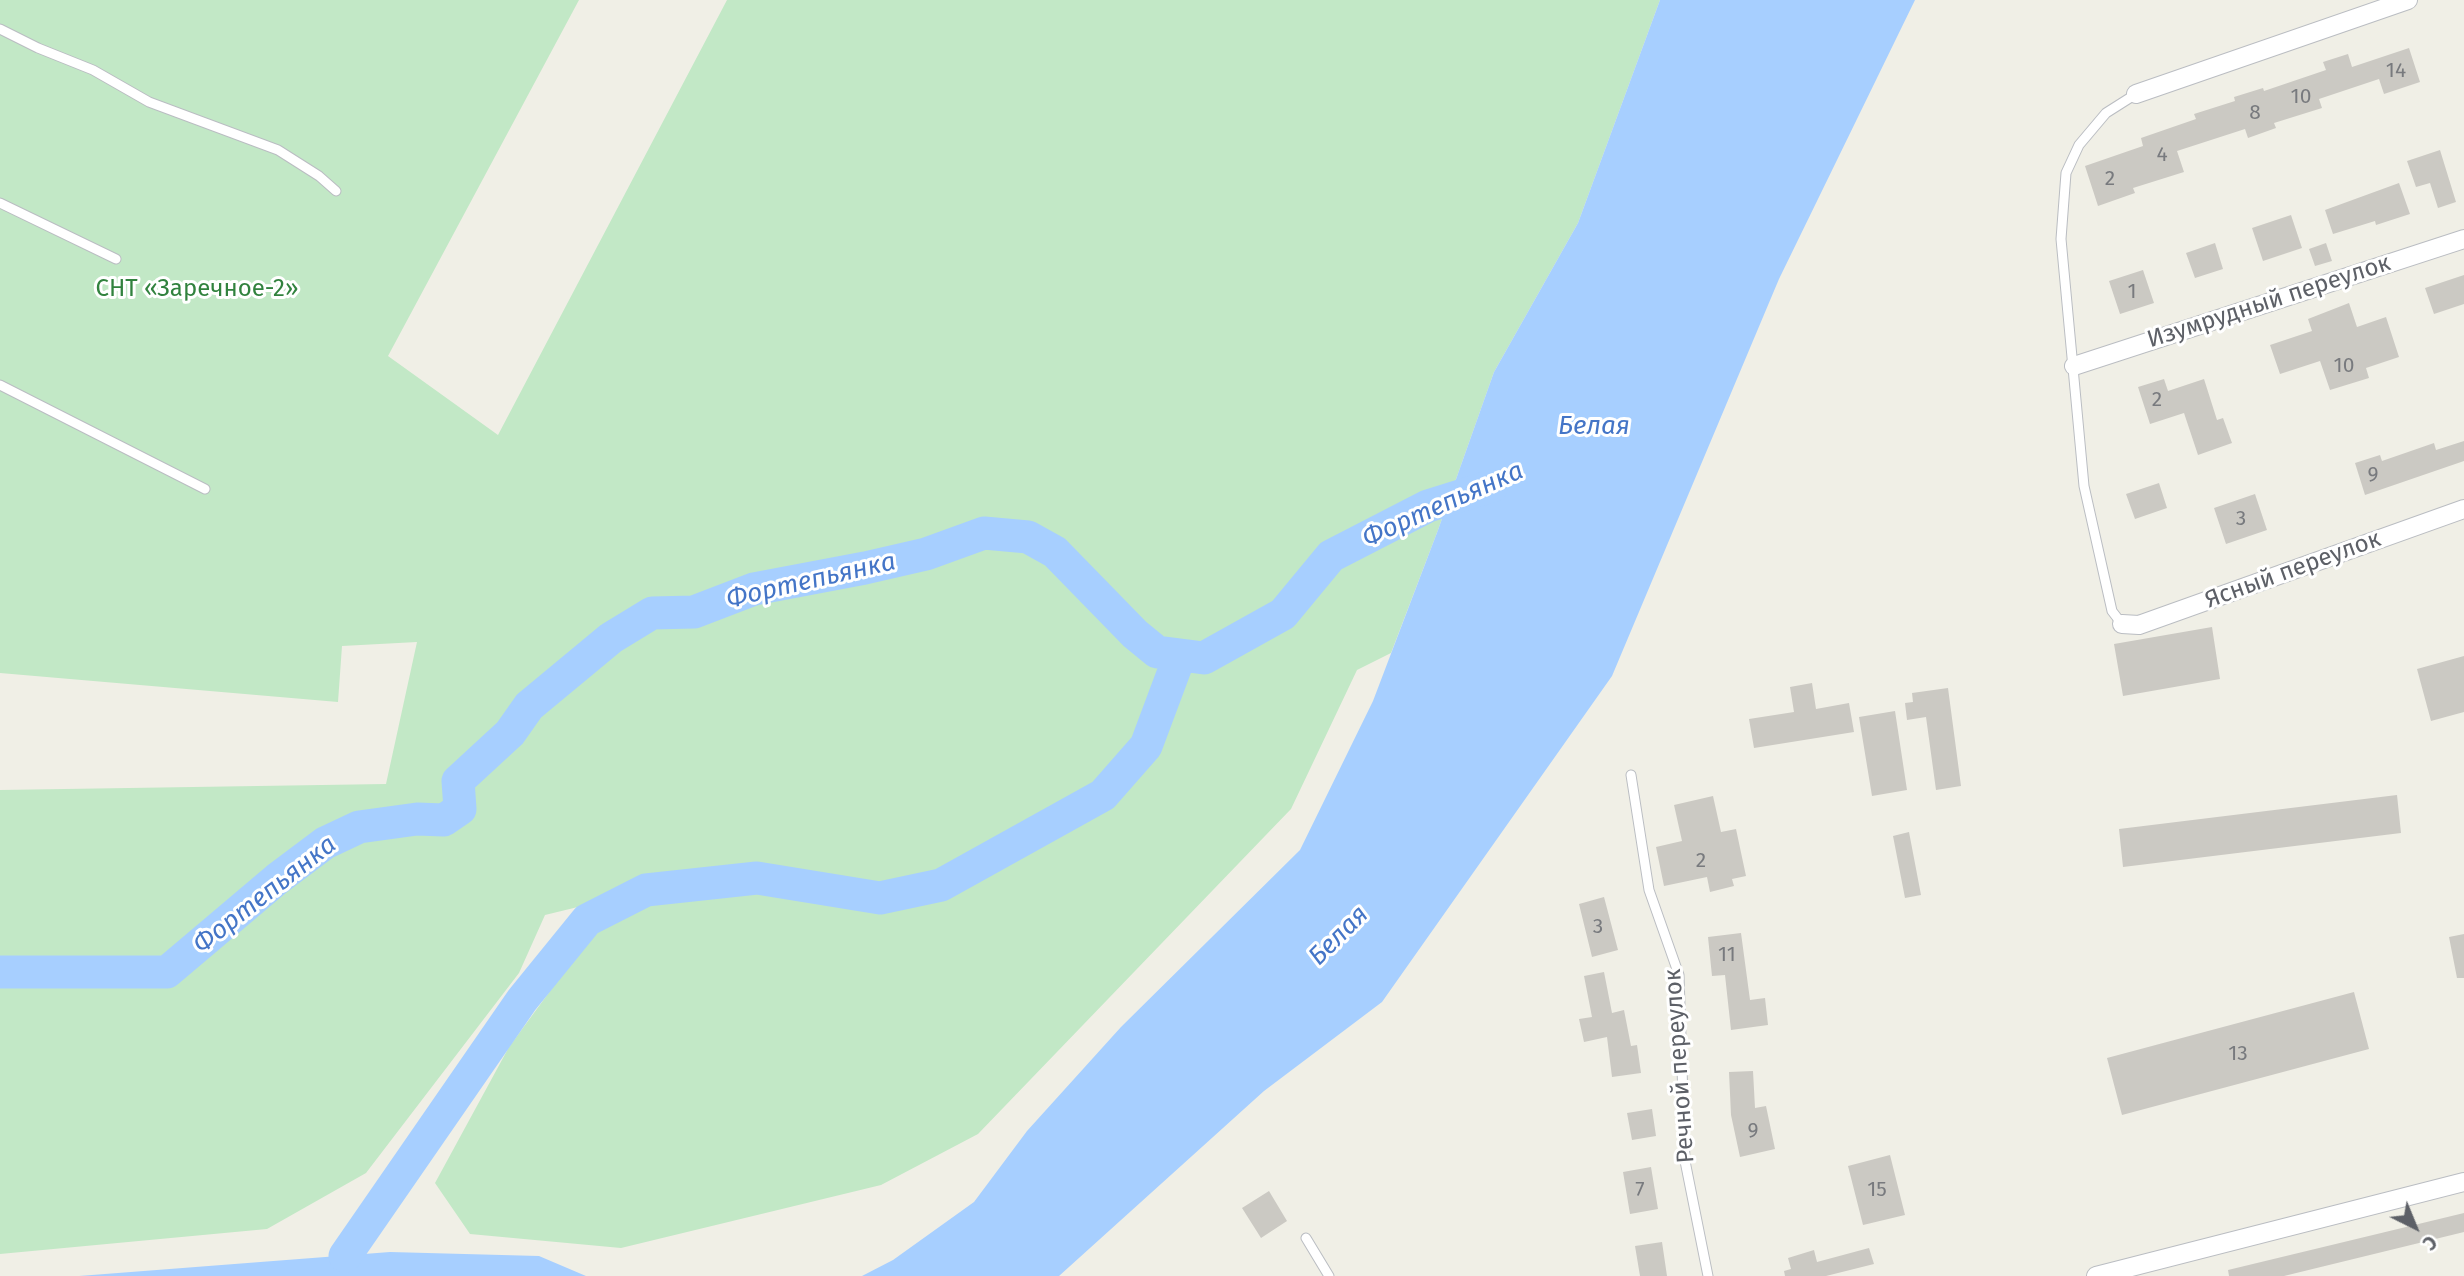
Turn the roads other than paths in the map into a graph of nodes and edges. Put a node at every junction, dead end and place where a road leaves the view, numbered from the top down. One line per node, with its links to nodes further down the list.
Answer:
1 (2408, 0): 3 (street)
2 (0, 29): 4 (lane)
3 (2136, 94): 8 (lane)
4 (336, 191)
5 (0, 203): 7 (lane)
6 (2464, 239): 8 (street, Изумрудный переулок)
7 (116, 259)
8 (2074, 366): 12 (lane)
9 (0, 385): 10 (lane)
10 (205, 489)
11 (2464, 509): 12 (street, Ясный переулок)
12 (2122, 624)
13 (1631, 775): 17 (lane, Речной переулок)
14 (2464, 1182): 18 (street)
15 (1306, 1238): 16 (lane)
16 (1329, 1276)
17 (1708, 1276)
18 (2096, 1276)

